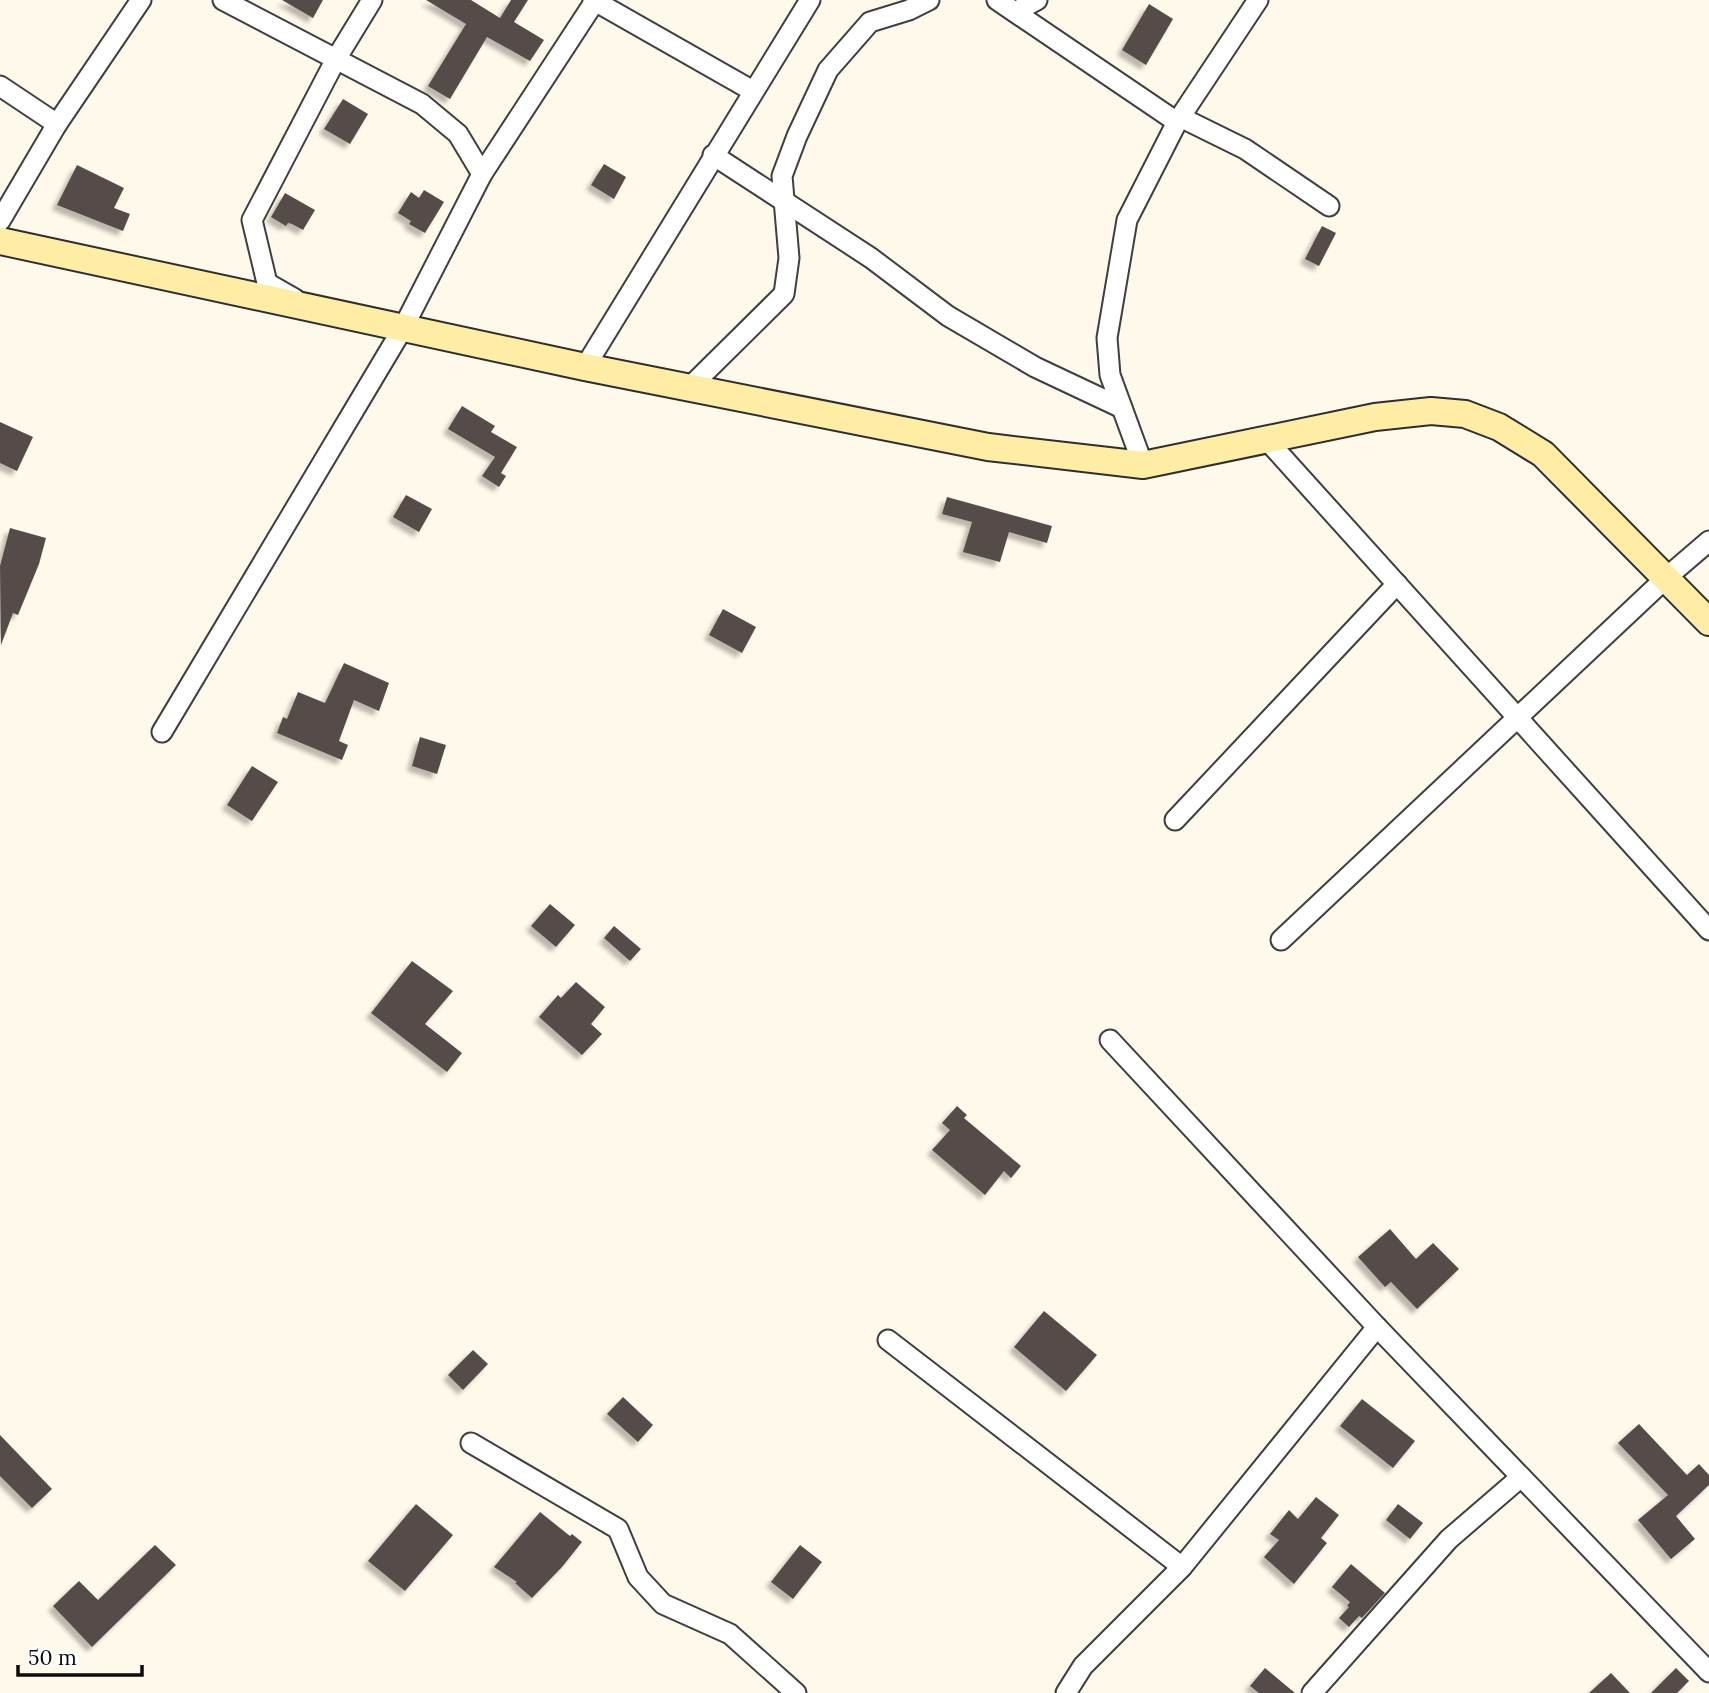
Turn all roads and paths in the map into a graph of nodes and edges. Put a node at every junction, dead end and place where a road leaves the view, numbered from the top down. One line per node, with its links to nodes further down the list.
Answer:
1 (141, 0): 15 (street)
2 (223, 0): 11 (street)
3 (372, 0): 11 (street)
4 (810, 0): 13 (street)
5 (929, 0): 18 (street)
6 (997, 0): 10 (street)
7 (1037, 0): 10 (street)
8 (1258, 0): 14 (street)
9 (594, 1): 13 (street); 17 (street)
10 (1015, 12): 14 (street)
11 (336, 60): 17 (street); 22 (street)
12 (0, 86): 15 (street)
13 (753, 92): 16 (street)
14 (1178, 119): 19 (street); 26 (street)
15 (58, 124): 20 (street)
16 (713, 155): 18 (street); 24 (street)
17 (482, 174): 23 (street)
18 (784, 202): 25 (street); 26 (street)
19 (1329, 206)
20 (0, 221)
21 (0, 241): 22 (street)
22 (311, 309): 23 (street)
23 (402, 328): 24 (street); 34 (street)
24 (585, 367): 25 (street)
25 (690, 388): 28 (street)
26 (1122, 408): 28 (street)
27 (1266, 439): 28 (street); 30 (street); 31 (street)
28 (1143, 465)
29 (1709, 541): 30 (street)
30 (1667, 577): 32 (street); 33 (street)
31 (1397, 584): 33 (street); 35 (street)
32 (1709, 622)
33 (1518, 717): 36 (street); 37 (street)
34 (162, 732)
35 (1175, 820)
36 (1709, 930)
37 (1281, 940)
38 (1110, 1040): 39 (street)
39 (1377, 1327): 42 (street); 43 (street)
40 (888, 1340): 43 (street)
41 (471, 1443): 45 (street)
42 (1521, 1477): 44 (street); 47 (street)
43 (1182, 1567): 46 (street)
44 (1709, 1672)
45 (796, 1693)
46 (1066, 1693)
47 (1312, 1693)

